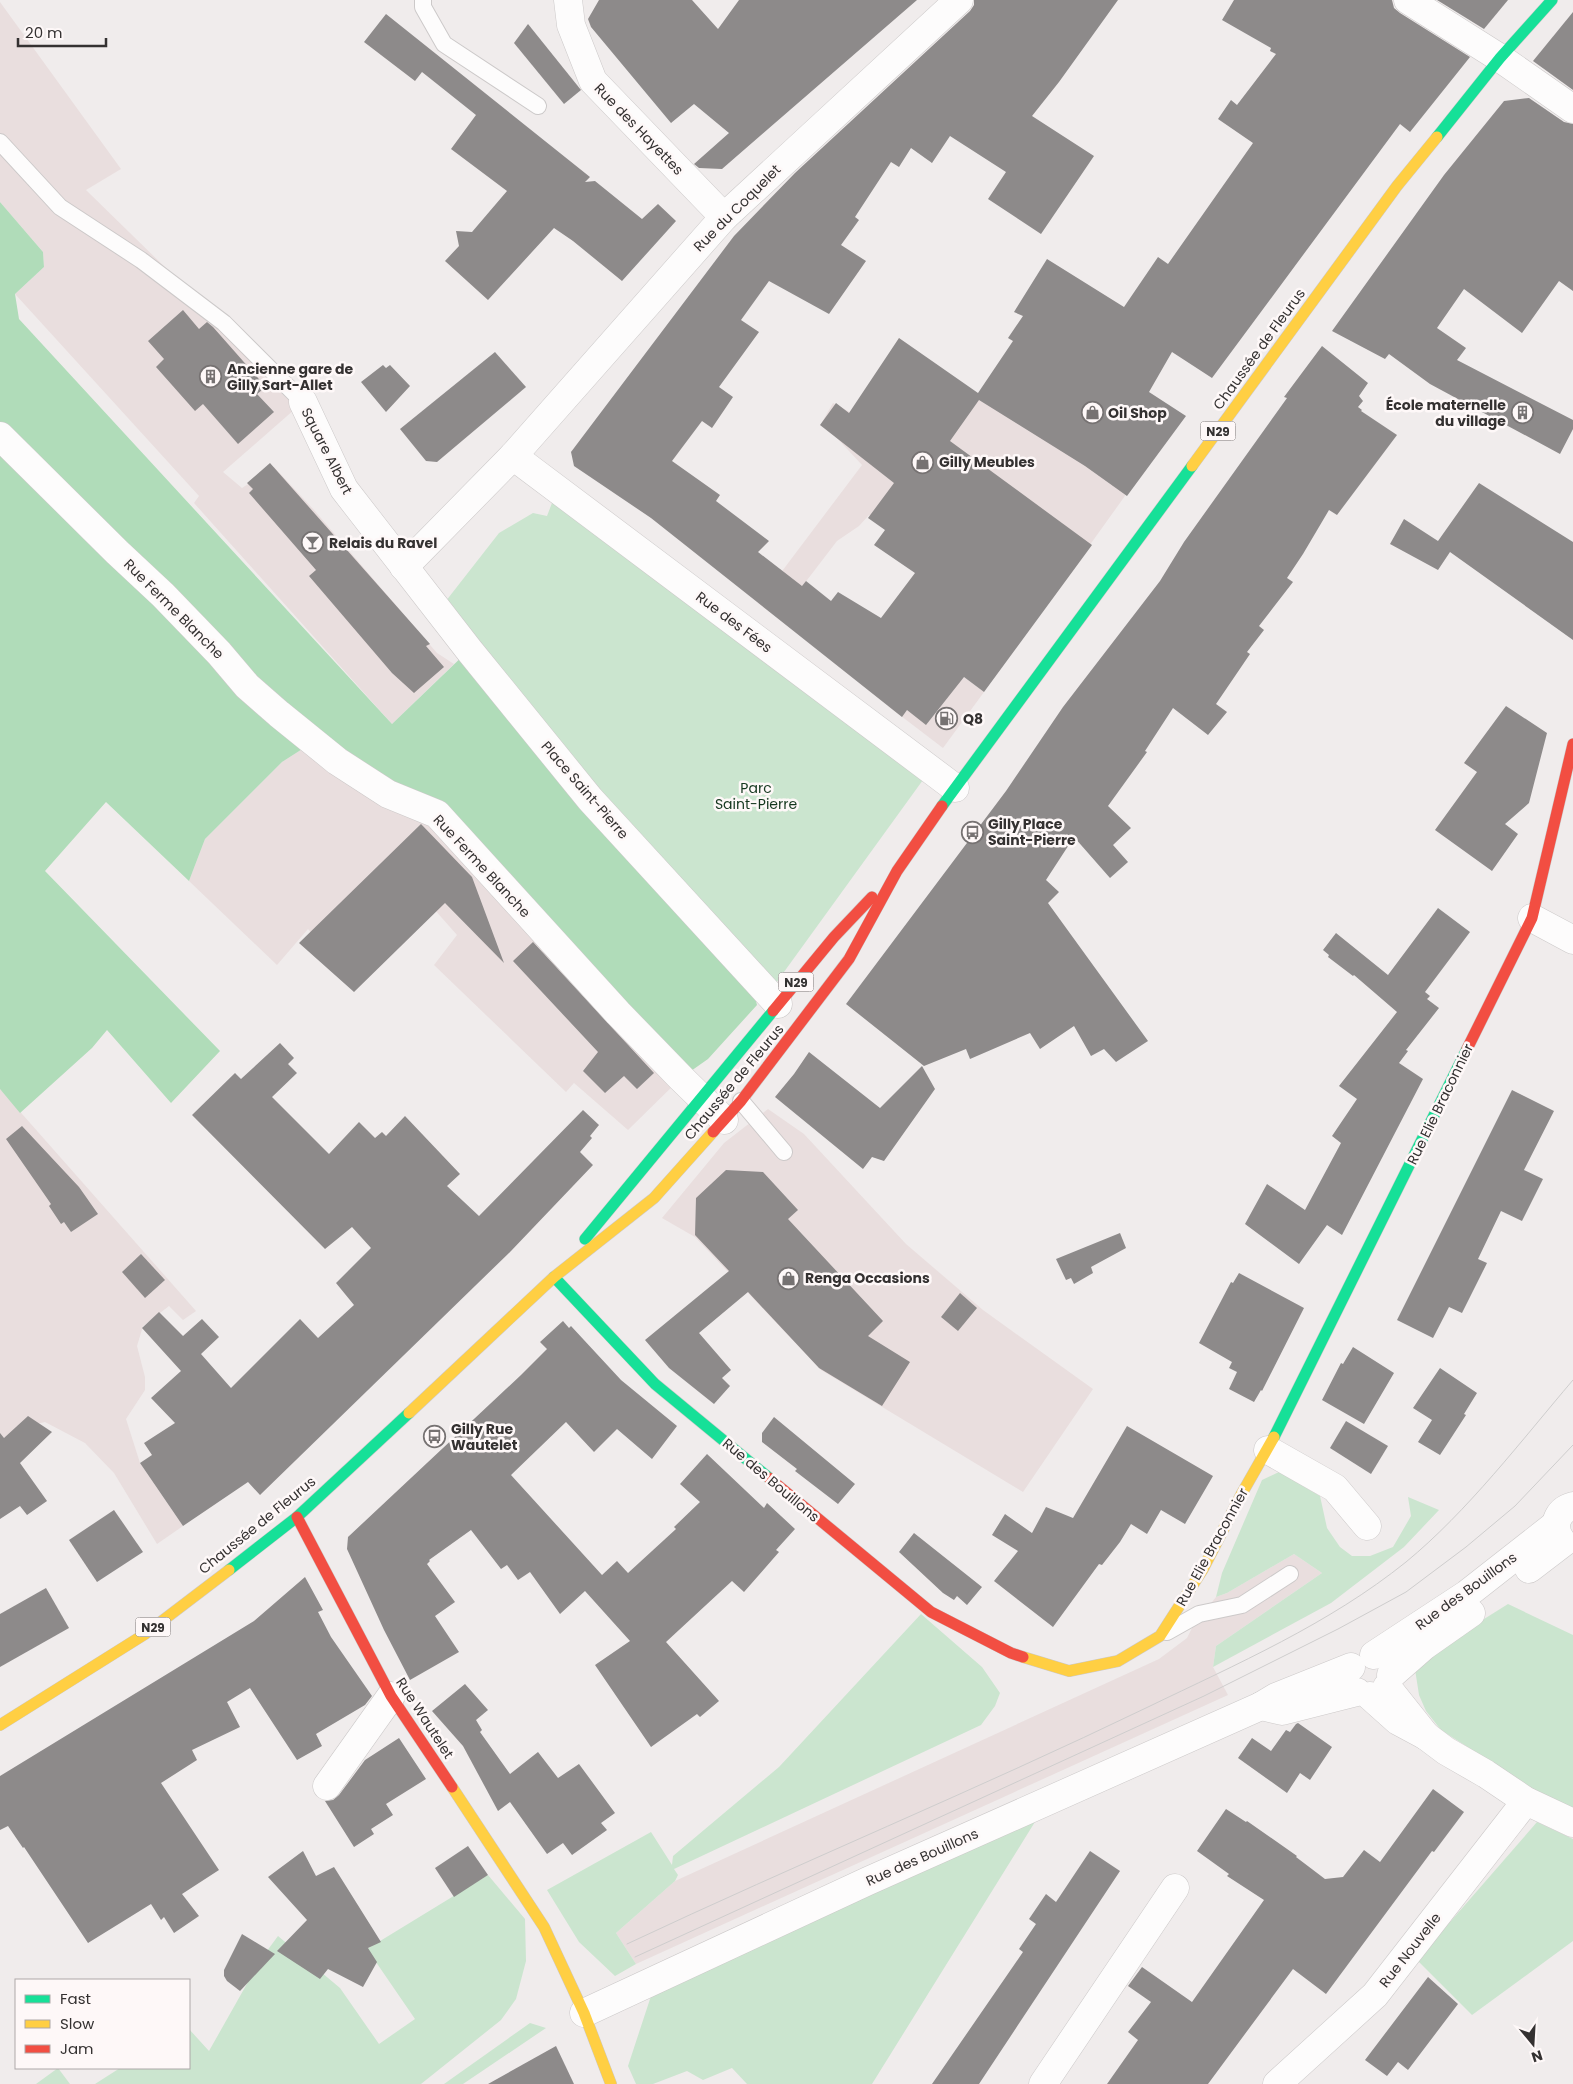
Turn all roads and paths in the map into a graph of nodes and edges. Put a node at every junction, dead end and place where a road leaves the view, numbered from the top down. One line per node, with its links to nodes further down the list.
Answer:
1 (424, 0): 7 (lane)
2 (568, 0): 10 (street, Rue des Hayettes)
3 (959, 0): 10 (street, Rue du Coquelet)
4 (1408, 0): 6 (street)
5 (1552, 0): 6 (main road, Chaussée de Fleurus / N29)
6 (1500, 58): 8 (street); 16 (main road, Chaussée de Fleurus / N29)
7 (538, 106)
8 (1573, 109)
9 (0, 142): 11 (lane)
10 (724, 217): 13 (street, Rue du Coquelet)
11 (303, 402): 14 (street, Square Albert)
12 (0, 436): 21 (street, Rue Ferme Blanche)
13 (513, 456): 14 (street); 16 (street, Rue des Fées)
14 (404, 567): 20 (street, Place Saint-Pierre)
15 (1573, 744): 18 (main road, Rue Elie Braconnier)
16 (955, 788): 17 (main road, Chaussée de Fleurus / N29)
17 (897, 871): 20 (main road, Chaussée de Fleurus / N29); 22 (main road, Chaussée de Fleurus / N29)
18 (1532, 918): 19 (street); 25 (main road, Rue Elie Braconnier)
19 (1573, 940)
20 (778, 1004): 21 (main road, Chaussée de Fleurus / N29)
21 (702, 1098): 22 (street, Rue Ferme Blanche); 24 (main road, Chaussée de Fleurus / N29)
22 (732, 1110): 23 (lane); 24 (main road, Chaussée de Fleurus / N29)
23 (784, 1152)
24 (554, 1277): 26 (main road, Chaussée de Fleurus / N29); 31 (main road, Rue des Bouillons)
25 (1268, 1450): 27 (street); 30 (main road, Rue Elie Braconnier)
26 (297, 1516): 33 (main road, Rue Wautelet); 34 (main road, Chaussée de Fleurus / N29)
27 (1367, 1526)
28 (1566, 1530): 32 (street, Rue des Bouillons)
29 (1290, 1574): 30 (lane)
30 (1160, 1636): 31 (main road, Rue Elie Braconnier)
31 (1069, 1671)
32 (1372, 1679): 36 (street); 39 (street, Rue des Bouillons)
33 (391, 1696): 35 (street); 39 (main road, Rue Wautelet)
34 (0, 1726)
35 (326, 1786)
36 (1526, 1801): 37 (street); 42 (street, Rue Nouvelle)
37 (1573, 1823)
38 (1175, 1888): 41 (street)
39 (584, 2013): 40 (main road)
40 (611, 2084)
41 (1043, 2084)
42 (1277, 2084)

